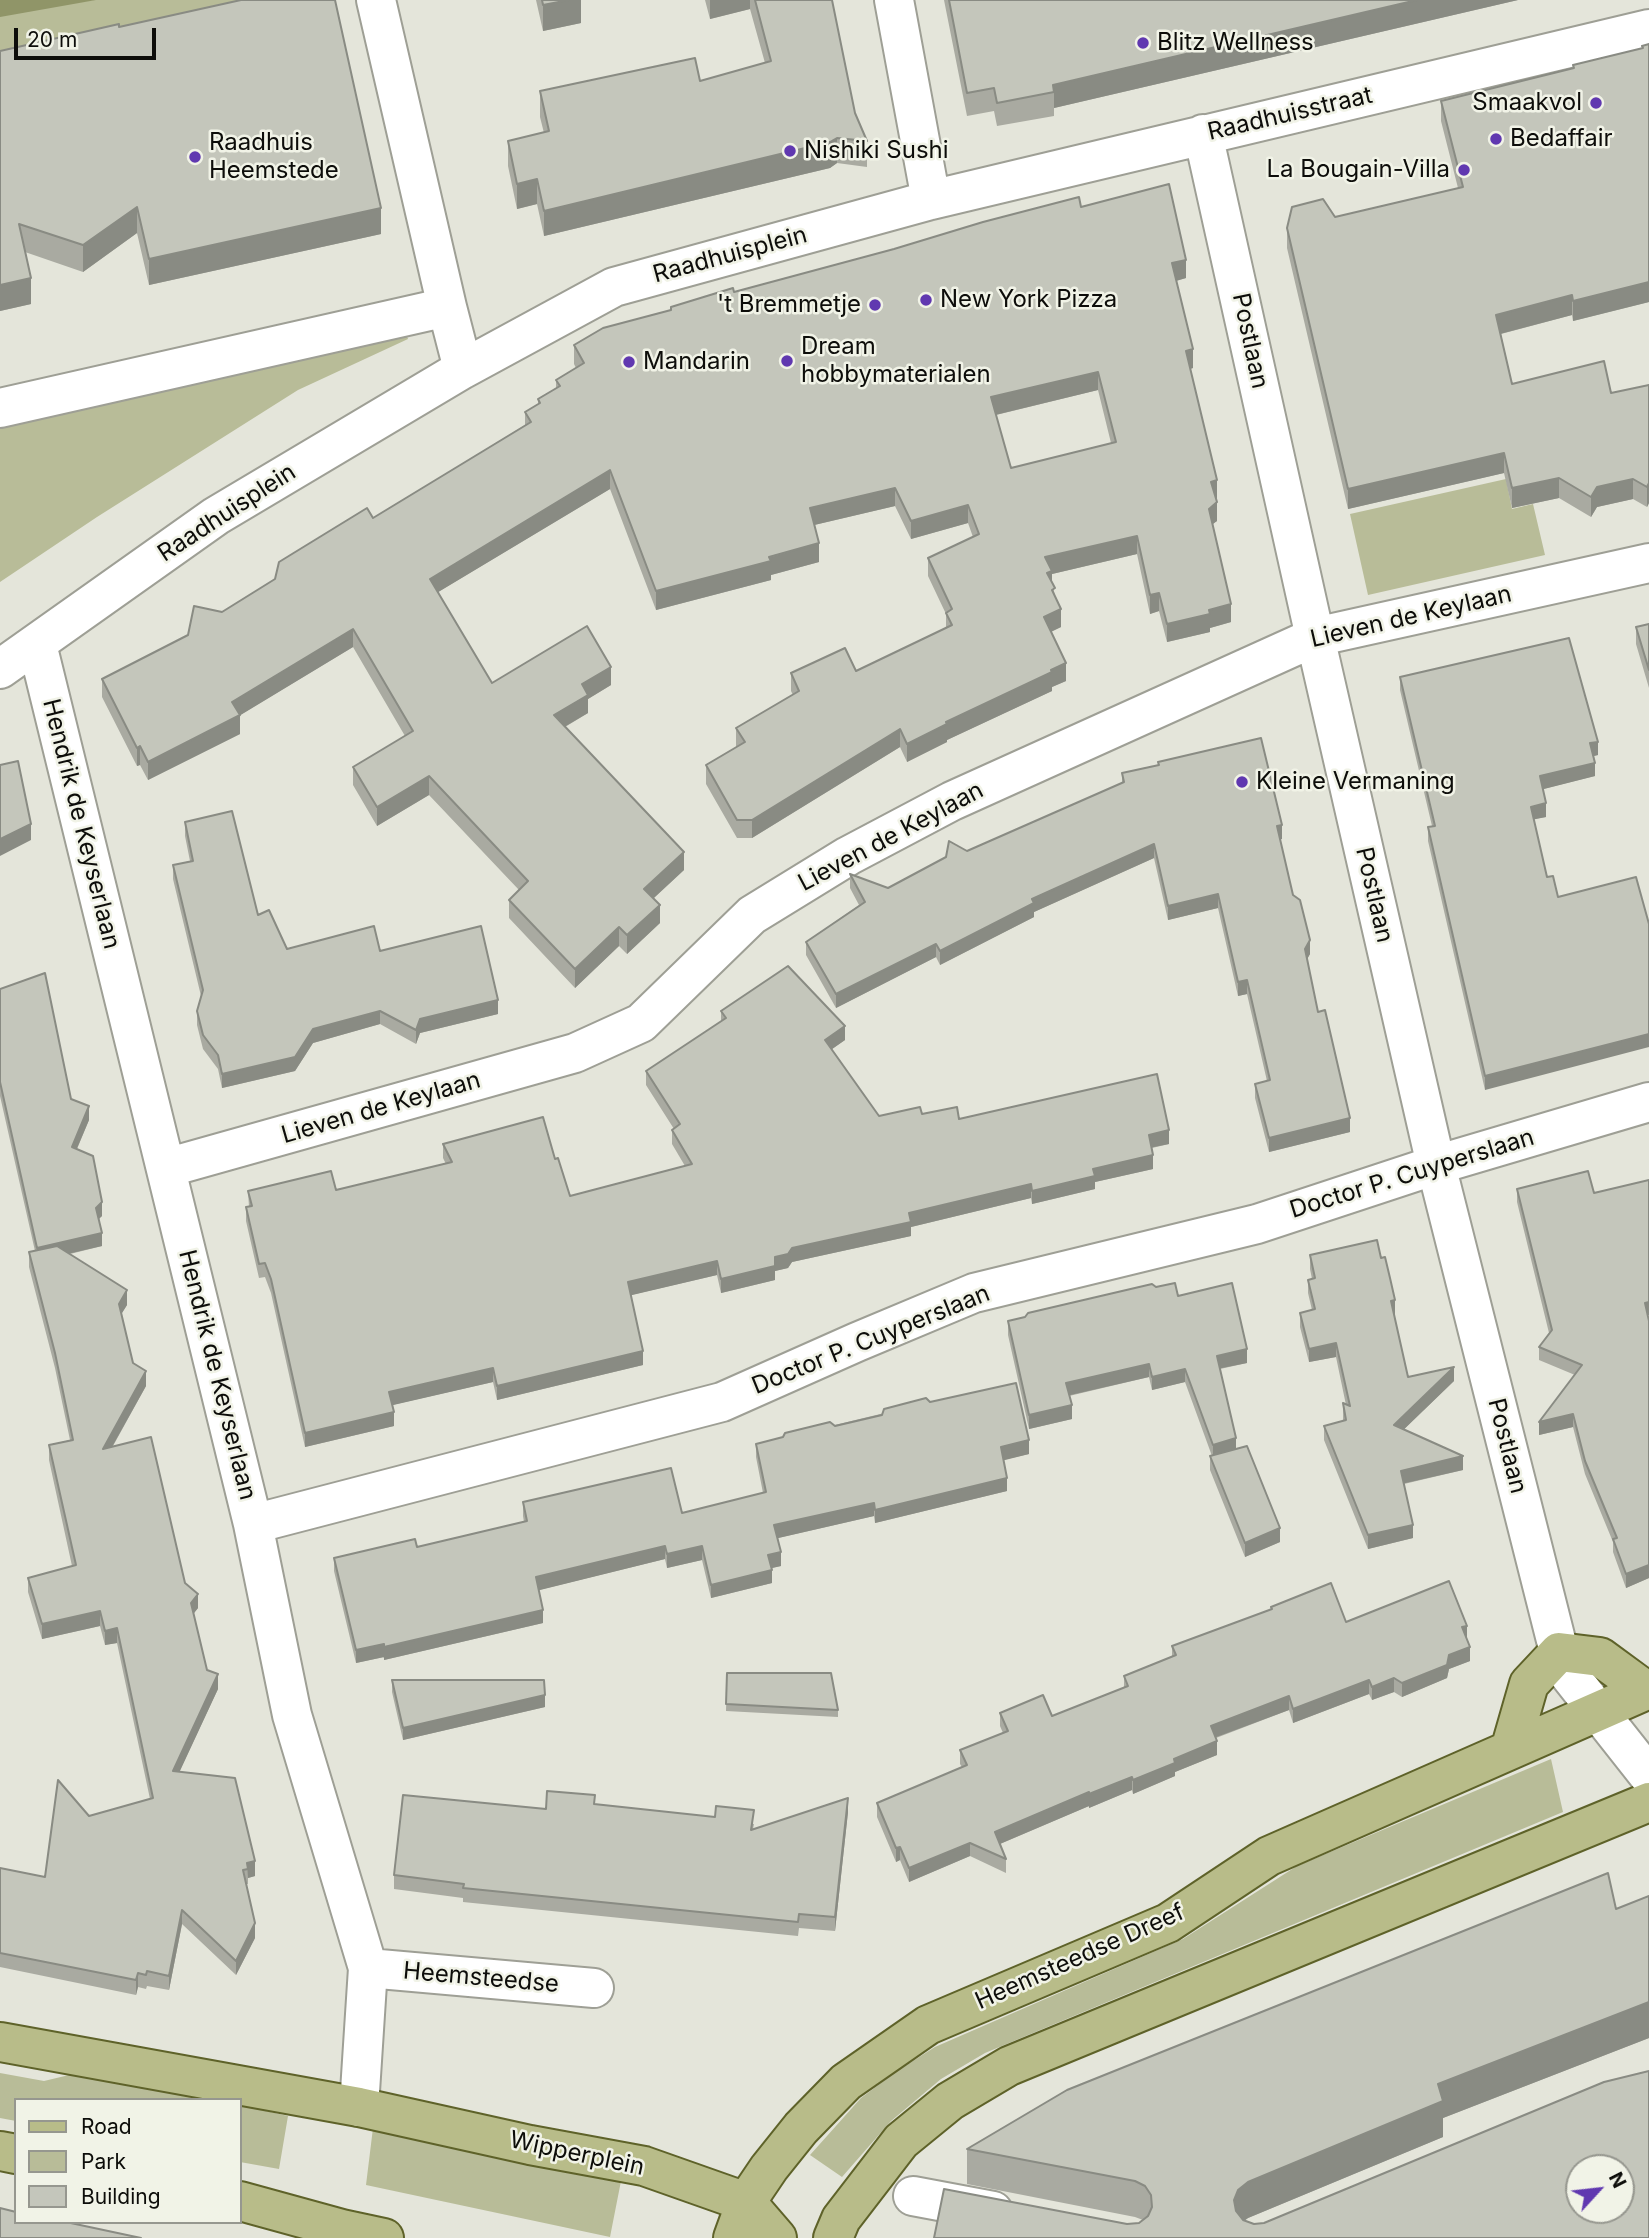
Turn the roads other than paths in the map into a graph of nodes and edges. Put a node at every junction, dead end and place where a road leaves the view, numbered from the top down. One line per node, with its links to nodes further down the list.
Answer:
1 (376, 0): 6 (street)
2 (894, 0): 5 (street)
3 (1649, 29): 4 (street, Raadhuisstraat)
4 (1203, 134): 5 (street, Raadhuisstraat); 10 (street, Postlaan)
5 (931, 200): 7 (street, Raadhuisplein)
6 (447, 307): 7 (street); 8 (street)
7 (463, 369): 11 (street, Raadhuisplein)
8 (0, 408)
9 (1649, 563): 10 (street, Lieven de Keylaan)
10 (1315, 637): 14 (street, Postlaan); 15 (street, Lieven de Keylaan)
11 (37, 644): 12 (street, Raadhuisplein); 15 (street, Hendrik de Keyserlaan)
12 (0, 669)
13 (1649, 1102): 14 (street, Doctor P. Cuyperslaan)
14 (1436, 1165): 16 (street, Doctor P. Cuyperslaan); 17 (street, Postlaan)
15 (166, 1168): 16 (street, Hendrik de Keyserlaan)
16 (253, 1524): 23 (street, Hendrik de Keyserlaan)
17 (1561, 1660): 18 (main road); 19 (street); 20 (main road)
18 (1647, 1689): 19 (main road, Heemsteedse Dreef)
19 (1598, 1712): 20 (main road, Heemsteedse Dreef); 21 (street)
20 (1510, 1750): 29 (main road, Heemsteedse Dreef)
21 (1649, 1776)
22 (1649, 1802): 35 (main road)
23 (368, 1968): 24 (street, Heemsteedse); 26 (street, Hendrik de Keyserlaan)
24 (594, 1988)
25 (0, 2042): 26 (main road)
26 (359, 2107): 29 (main road, Wipperplein)
27 (913, 2196): 30 (street)
28 (242, 2202): 31 (main road)
29 (746, 2202): 33 (main road, Heemsteedse Dreef); 34 (main road)
30 (1022, 2217)
31 (340, 2234): 32 (main road)
32 (384, 2238)
33 (733, 2238)
34 (776, 2238)
35 (833, 2238)

